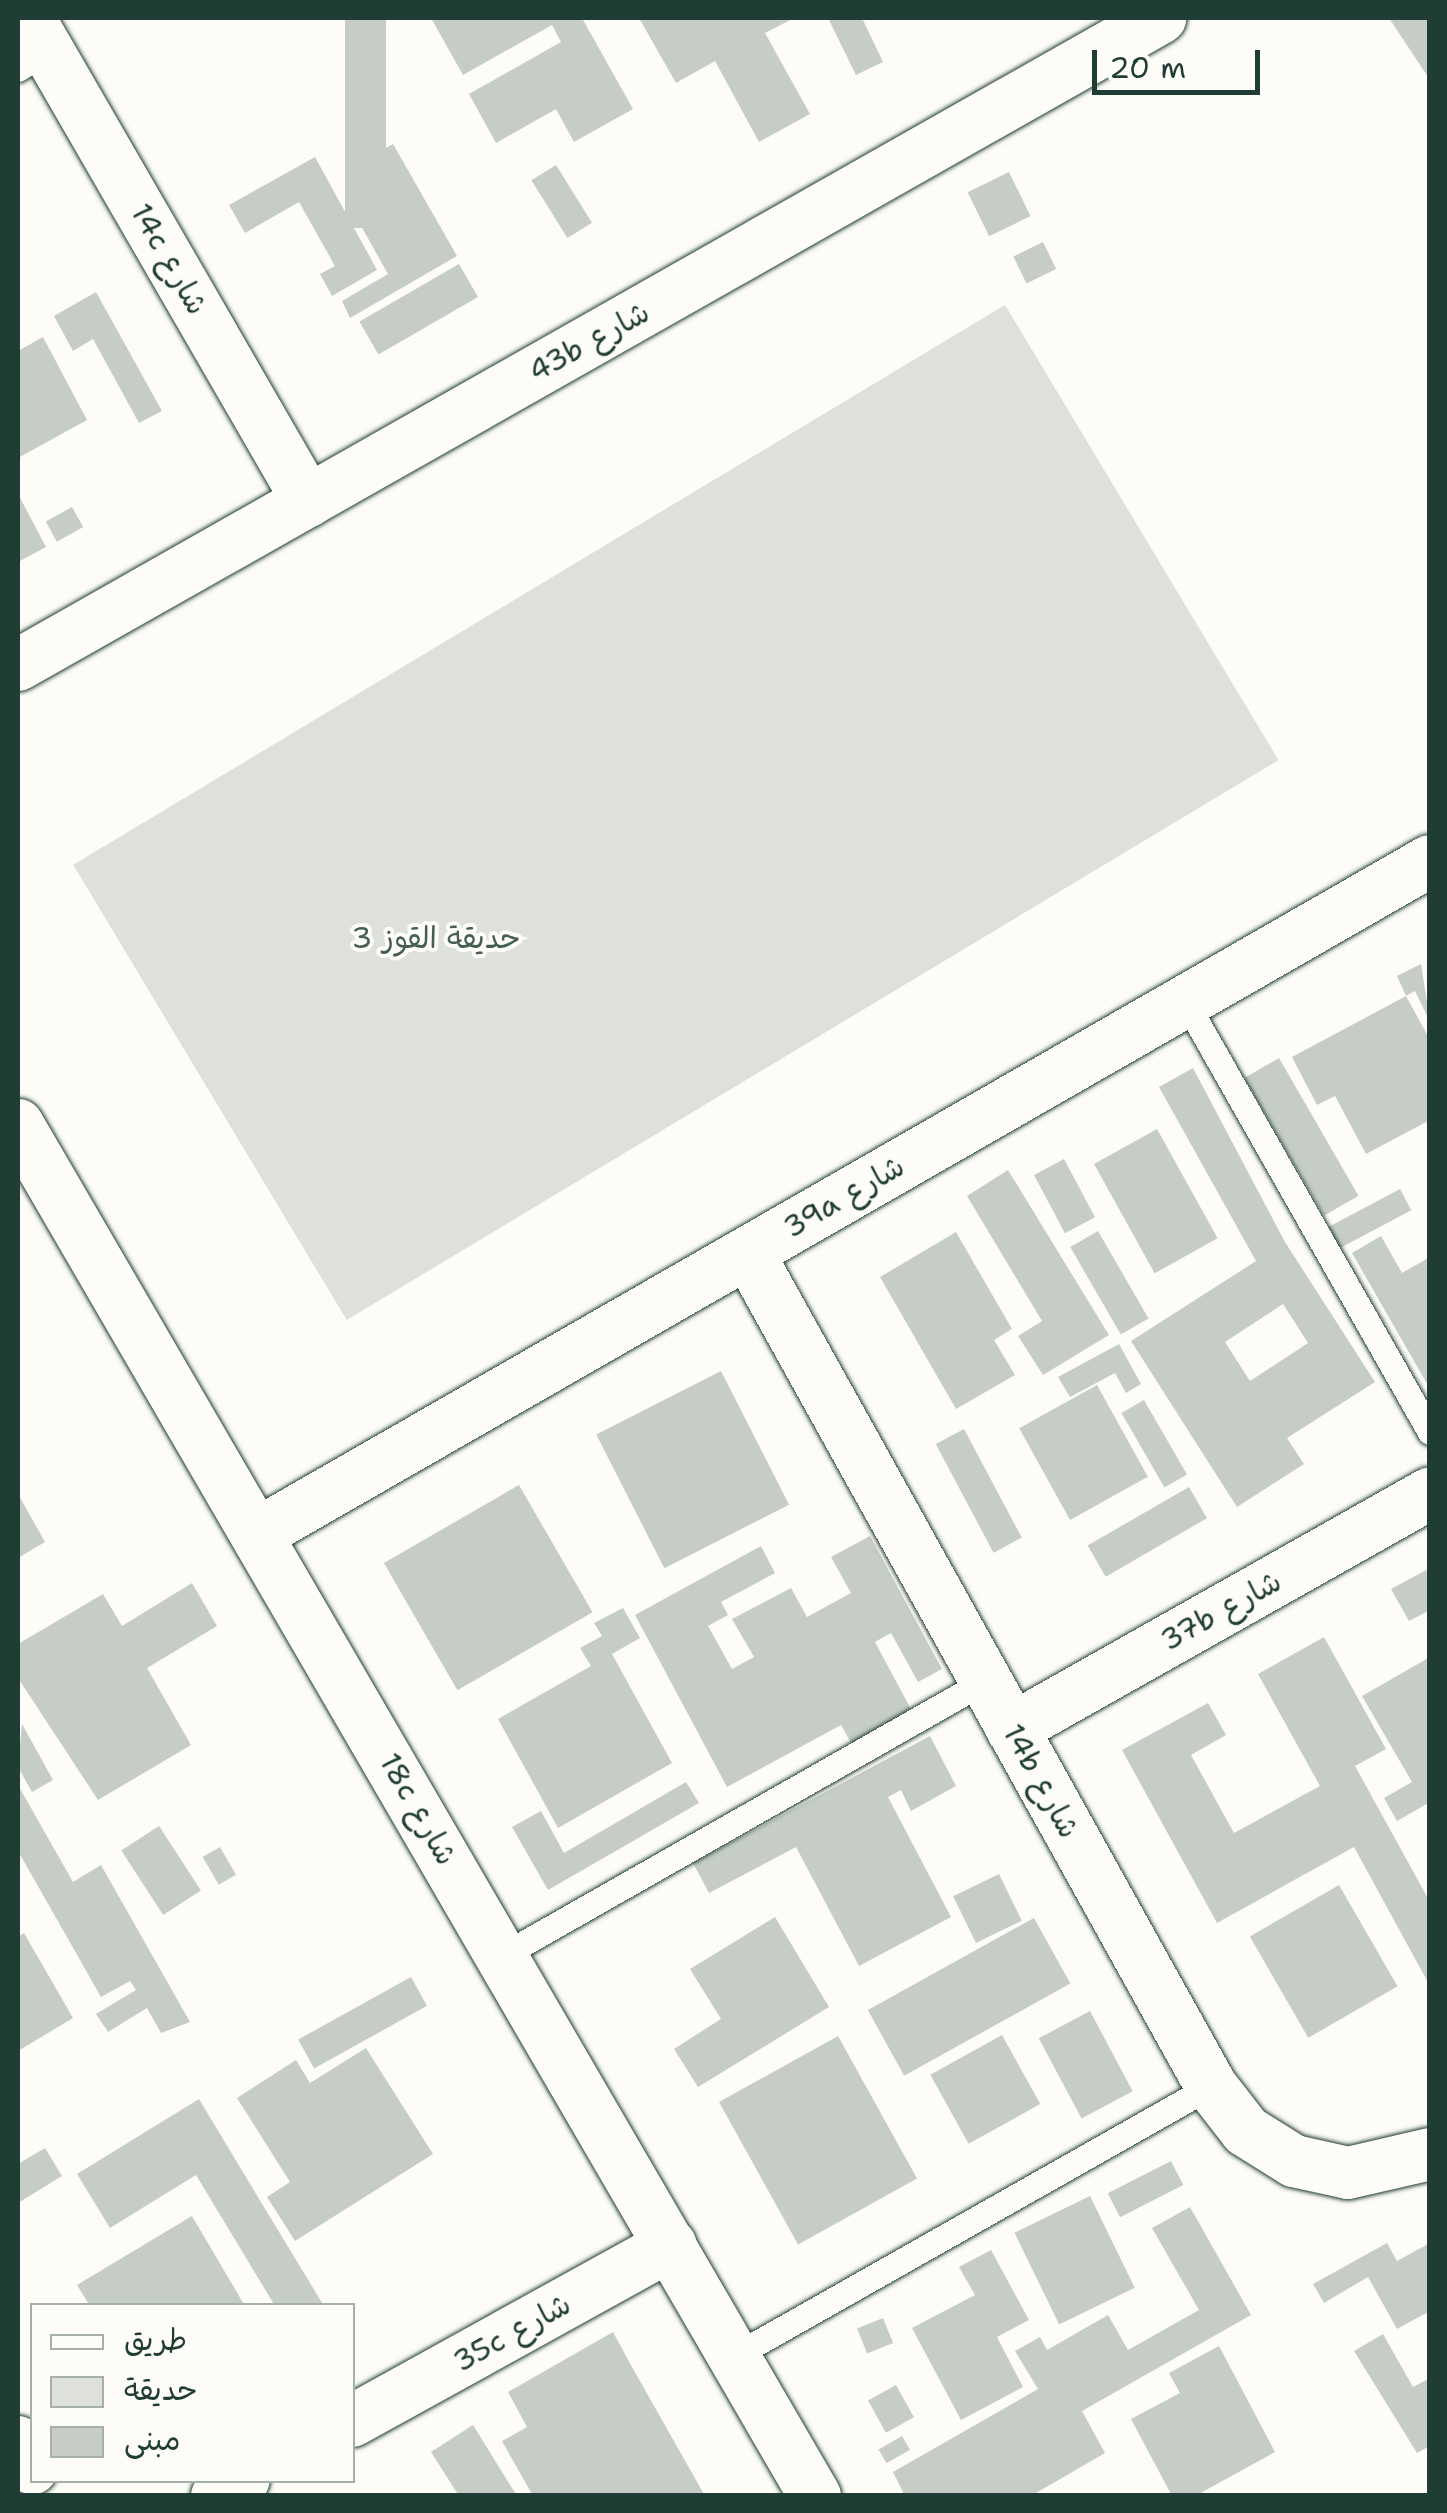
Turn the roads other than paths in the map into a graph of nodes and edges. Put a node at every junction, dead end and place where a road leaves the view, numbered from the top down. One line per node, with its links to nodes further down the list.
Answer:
1 (1160, 18): 3 (street, 43b شارع)
2 (32, 46): 3 (street, 14c شارع)
3 (308, 501): 4 (street, 43b شارع)
4 (18, 665)
5 (1430, 861): 6 (street, 39a شارع)
6 (1185, 1002): 8 (street, 39a شارع); 9 (lane)
7 (18, 1125): 11 (street, 18c شارع)
8 (748, 1253): 11 (street, 39a شارع); 12 (street, 14b شارع)
9 (1430, 1432)
10 (1430, 1493): 13 (street, 37b شارع)
11 (258, 1533): 14 (street, 18c شارع)
12 (985, 1680): 13 (street, 14b شارع); 14 (lane)
13 (1012, 1729): 15 (street, 14b شارع)
14 (503, 1955): 17 (street, 18c شارع)
15 (1211, 2086): 16 (street, 14b شارع); 18 (lane)
16 (1430, 2154)
17 (671, 2245): 18 (street, 18c شارع); 19 (street, 35c شارع)
18 (734, 2356): 24 (street, 18c شارع)
19 (355, 2418)
20 (18, 2442): 21 (street)
21 (30, 2464)
22 (239, 2483): 23 (street)
23 (217, 2496)
24 (815, 2496)

